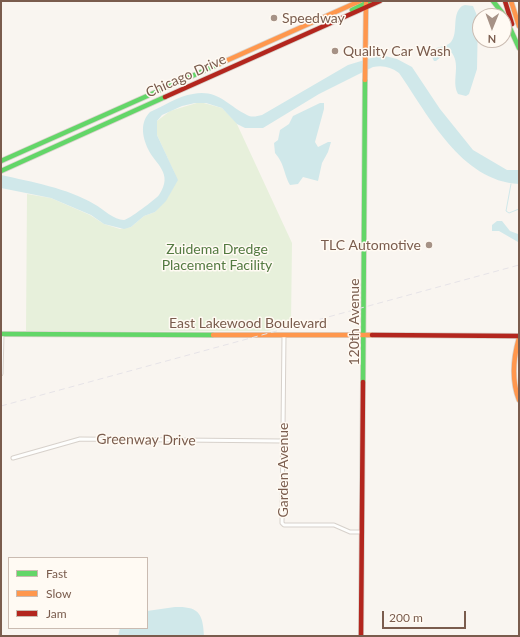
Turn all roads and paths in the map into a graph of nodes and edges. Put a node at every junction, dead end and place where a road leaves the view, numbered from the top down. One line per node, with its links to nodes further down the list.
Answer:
1 (360, 1): 8 (main road, Chicago Drive)
2 (380, 1): 6 (main road, Chicago Drive)
3 (493, 1): 11 (main road)
4 (504, 1): 11 (main road)
5 (512, 1): 7 (main road); 9 (main road)
6 (367, 3): 10 (main road, Chicago Drive); 20 (main road, 120th Avenue)
7 (519, 10)
8 (306, 25): 10 (main road); 12 (main road, Chicago Drive)
9 (519, 26)
10 (300, 37): 13 (main road, Chicago Drive)
11 (519, 48)
12 (236, 56): 13 (main road); 14 (main road, Chicago Drive)
13 (204, 80): 15 (main road, Chicago Drive)
14 (98, 118): 15 (main road); 16 (main road, Chicago Drive)
15 (99, 127): 17 (main road, Chicago Drive)
16 (1, 161)
17 (1, 171)
18 (1, 334): 19 (main road, East Lakewood Boulevard); 22 (street)
19 (284, 335): 20 (main road, East Lakewood Boulevard); 24 (street, Garden Avenue)
20 (365, 335): 21 (main road, East Lakewood Boulevard); 26 (main road, 120th Avenue)
21 (519, 337): 23 (main road)
22 (1, 374)
23 (519, 400)
24 (282, 441): 25 (street, Greenway Drive); 26 (street, Garden Avenue)
25 (13, 458)
26 (362, 532): 27 (main road, 120th Avenue)
27 (361, 636)

